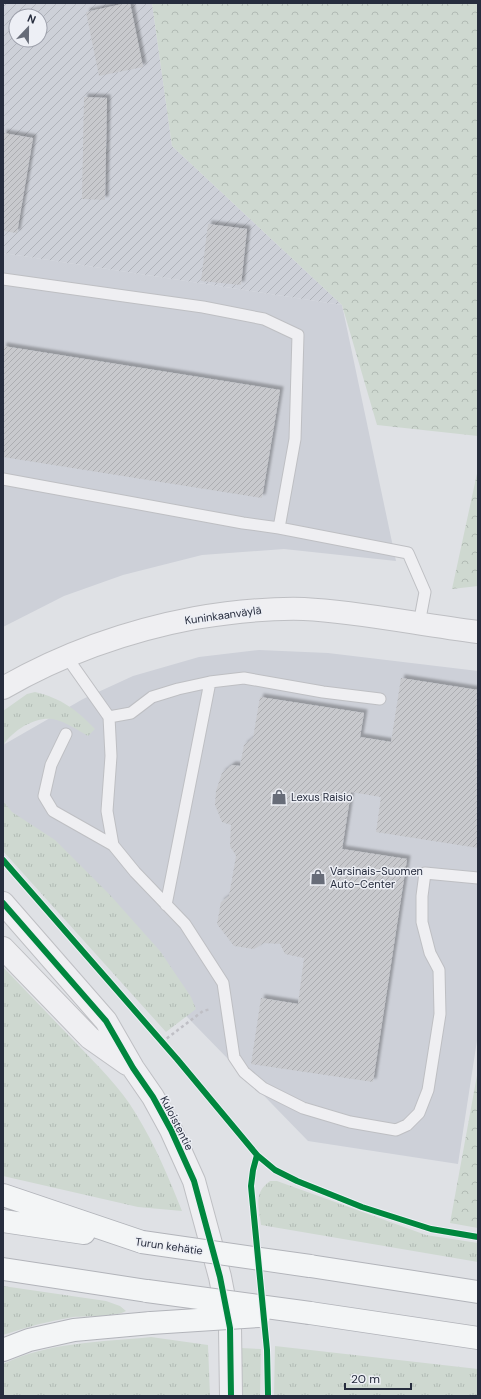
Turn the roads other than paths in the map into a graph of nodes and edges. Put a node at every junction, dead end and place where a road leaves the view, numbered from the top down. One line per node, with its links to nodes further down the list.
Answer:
1 (3, 279): 3 (lane)
2 (3, 479): 3 (lane)
3 (279, 528): 4 (lane)
4 (419, 624): 5 (street, Kuninkaanväylä); 6 (street, Kuninkaanväylä)
5 (478, 632)
6 (66, 656): 8 (street, Kuninkaanväylä); 10 (lane)
7 (210, 682): 9 (lane); 10 (lane); 15 (lane)
8 (3, 688)
9 (380, 699)
10 (108, 717): 12 (lane)
11 (66, 734): 12 (lane)
12 (113, 845): 15 (lane)
13 (478, 878): 15 (lane)
14 (3, 903): 17 (street, Kuloistentie)
15 (166, 905)
16 (3, 948): 17 (street, Kuloistentie)
17 (133, 1068): 26 (street, Kuloistentie)
18 (3, 1195): 20 (highway)
19 (3, 1220): 20 (highway, Turun kehätie)
20 (142, 1242): 22 (highway, Turun kehätie, bridge)
21 (3, 1268): 23 (highway, bridge)
22 (478, 1292)
23 (310, 1313): 24 (highway); 25 (highway, bridge)
24 (478, 1338)
25 (3, 1350)
26 (231, 1396)

